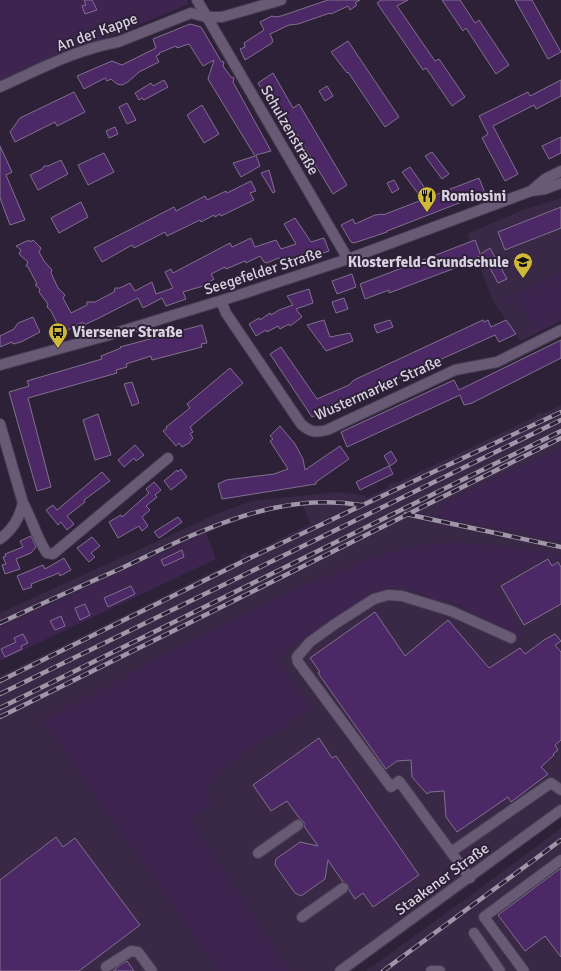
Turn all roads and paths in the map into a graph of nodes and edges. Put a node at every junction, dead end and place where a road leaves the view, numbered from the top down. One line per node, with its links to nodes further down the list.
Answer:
1 (197, 0): 3 (street)
2 (281, 0): 3 (street, An der Kappe)
3 (206, 16): 4 (street, An der Kappe); 8 (street, Schulzenstraße)
4 (0, 87)
5 (561, 171): 7 (street, Seegefelder Straße)
6 (561, 183): 7 (street, Seegefelder Straße)
7 (531, 191): 8 (street, Seegefelder Straße)
8 (348, 259): 9 (street, Seegefelder Straße)
9 (221, 301): 10 (street, Wustermarker Straße); 11 (street, Seegefelder Straße)
10 (561, 330)
11 (0, 365)
12 (0, 424): 14 (street)
13 (168, 458): 14 (street)
14 (22, 503): 15 (street)
15 (0, 539)
16 (511, 638): 20 (street)
17 (561, 790): 20 (street)
18 (561, 810): 23 (street, Staakener Straße)
19 (298, 825): 21 (street)
20 (451, 852): 23 (street)
21 (258, 853)
22 (561, 860): 33 (street)
23 (470, 878): 29 (street, Staakener Straße)
24 (342, 888): 25 (street)
25 (302, 916)
26 (474, 933): 32 (street)
27 (106, 967): 28 (street)
28 (152, 971)
29 (340, 971)
30 (431, 971): 31 (street)
31 (440, 971)
32 (500, 971)
33 (524, 971)

